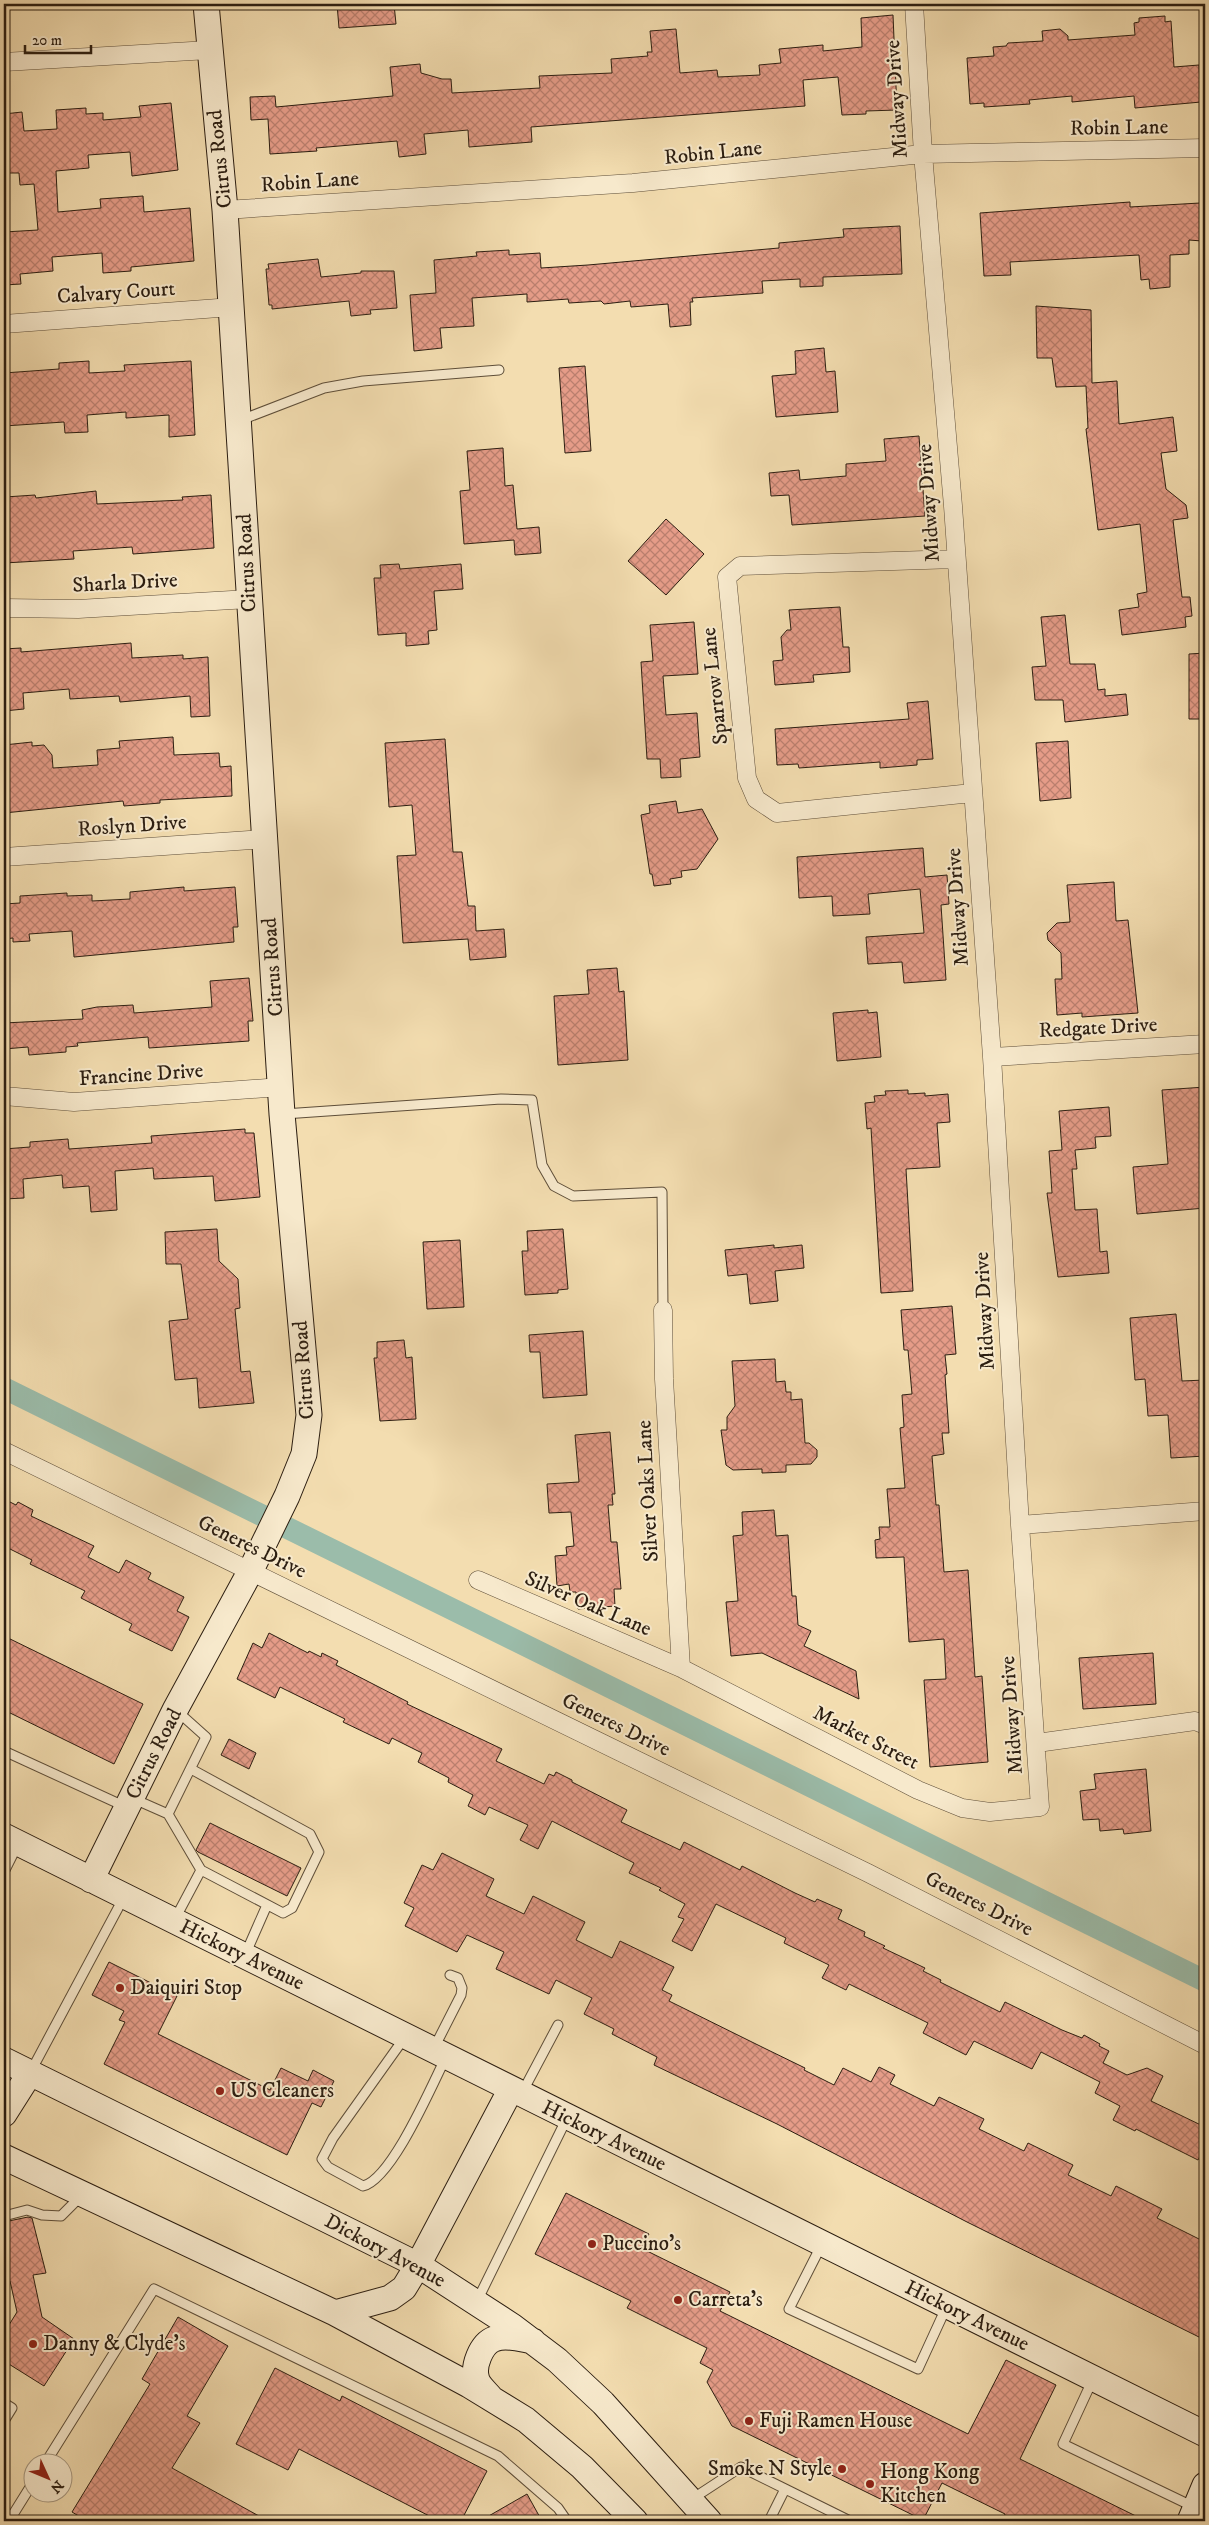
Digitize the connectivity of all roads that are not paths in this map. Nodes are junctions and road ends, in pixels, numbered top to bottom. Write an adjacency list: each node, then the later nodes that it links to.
1 (206, 4): 3 (main road, Citrus Road)
2 (914, 4): 6 (street, Midway Drive)
3 (209, 50): 4 (street); 7 (main road, Citrus Road)
4 (4, 62)
5 (1205, 148): 6 (street, Robin Lane)
6 (923, 154): 7 (street, Robin Lane); 12 (street, Midway Drive)
7 (225, 210): 8 (main road, Citrus Road)
8 (232, 307): 9 (street, Calvary Court); 11 (main road, Citrus Road)
9 (4, 324)
10 (499, 370): 11 (lane)
11 (239, 421): 13 (main road, Citrus Road)
12 (956, 559): 15 (street, Midway Drive); 15 (street, Sparrow Lane)
13 (249, 599): 14 (street, Sharla Drive); 16 (main road, Citrus Road)
14 (4, 608)
15 (972, 793): 19 (street, Midway Drive)
16 (264, 839): 17 (street, Roslyn Drive); 20 (main road, Citrus Road)
17 (4, 857)
18 (1205, 1044): 19 (street, Redgate Drive)
19 (992, 1056): 26 (street, Midway Drive)
20 (281, 1087): 21 (street, Francine Drive); 22 (main road, Citrus Road)
21 (4, 1096)
22 (282, 1114): 23 (lane); 27 (main road, Citrus Road)
23 (663, 1310): 29 (street, Silver Oaks Lane)
24 (4, 1451): 27 (street, Generes Drive)
25 (1205, 1510): 26 (street)
26 (1020, 1525): 32 (street, Midway Drive)
27 (253, 1566): 30 (main road, Citrus Road); 49 (street, Generes Drive)
28 (478, 1580): 29 (street, Silver Oak Lane)
29 (681, 1668): 36 (street, Market Street)
30 (175, 1710): 34 (lane); 35 (main road, Citrus Road)
31 (1205, 1725): 32 (street)
32 (1037, 1743): 36 (street, Midway Drive)
33 (4, 1750): 35 (lane)
34 (191, 1769): 37 (lane); 43 (lane)
35 (129, 1803): 37 (lane); 41 (main road, Citrus Road)
36 (1040, 1807)
37 (168, 1814): 39 (lane)
38 (11, 1840): 40 (lane); 41 (main road, Hickory Avenue)
39 (201, 1870): 43 (lane); 44 (lane)
40 (4, 1872)
41 (91, 1880): 42 (main road, Hickory Avenue)
42 (124, 1896): 44 (main road, Hickory Avenue); 52 (lane)
43 (267, 1905): 45 (lane)
44 (174, 1922): 45 (main road, Hickory Avenue)
45 (244, 1956): 48 (main road, Hickory Avenue)
46 (450, 1975): 50 (lane)
47 (558, 2025): 54 (lane)
48 (405, 2037): 50 (main road, Hickory Avenue); 50 (lane)
49 (1205, 2045)
50 (440, 2054): 54 (main road, Hickory Avenue)
51 (4, 2060): 52 (main road, Dickory Avenue)
52 (30, 2073): 53 (main road); 55 (main road); 61 (main road, Dickory Avenue)
53 (4, 2089)
54 (516, 2092): 56 (main road, Hickory Avenue); 61 (main road)
55 (4, 2114)
56 (568, 2118): 60 (main road, Hickory Avenue); 62 (lane)
57 (4, 2157): 58 (main road)
58 (84, 2194): 59 (lane); 64 (main road)
59 (4, 2216)
60 (822, 2244): 63 (main road, Hickory Avenue); 63 (lane)
61 (418, 2265): 62 (main road, Dickory Avenue); 64 (main road)
62 (477, 2303): 65 (main road, Dickory Avenue)
63 (946, 2306): 66 (main road, Hickory Avenue)
64 (335, 2313): 67 (main road)
65 (533, 2341): 67 (main road); 74 (main road, Dickory Avenue)
66 (1094, 2379): 70 (main road, Hickory Avenue); 76 (lane)
67 (492, 2399): 79 (main road)
68 (4, 2403): 69 (lane)
69 (4, 2421)
70 (1205, 2434)
71 (52, 2452): 78 (lane)
72 (1205, 2485): 76 (main road)
73 (785, 2489): 74 (lane); 81 (lane); 82 (lane)
74 (690, 2500): 80 (main road, Dickory Avenue)
75 (22, 2501): 77 (lane)
76 (1193, 2515)
77 (10, 2521)
78 (567, 2521)
79 (636, 2521)
80 (709, 2521)
81 (769, 2521)
82 (850, 2521)

